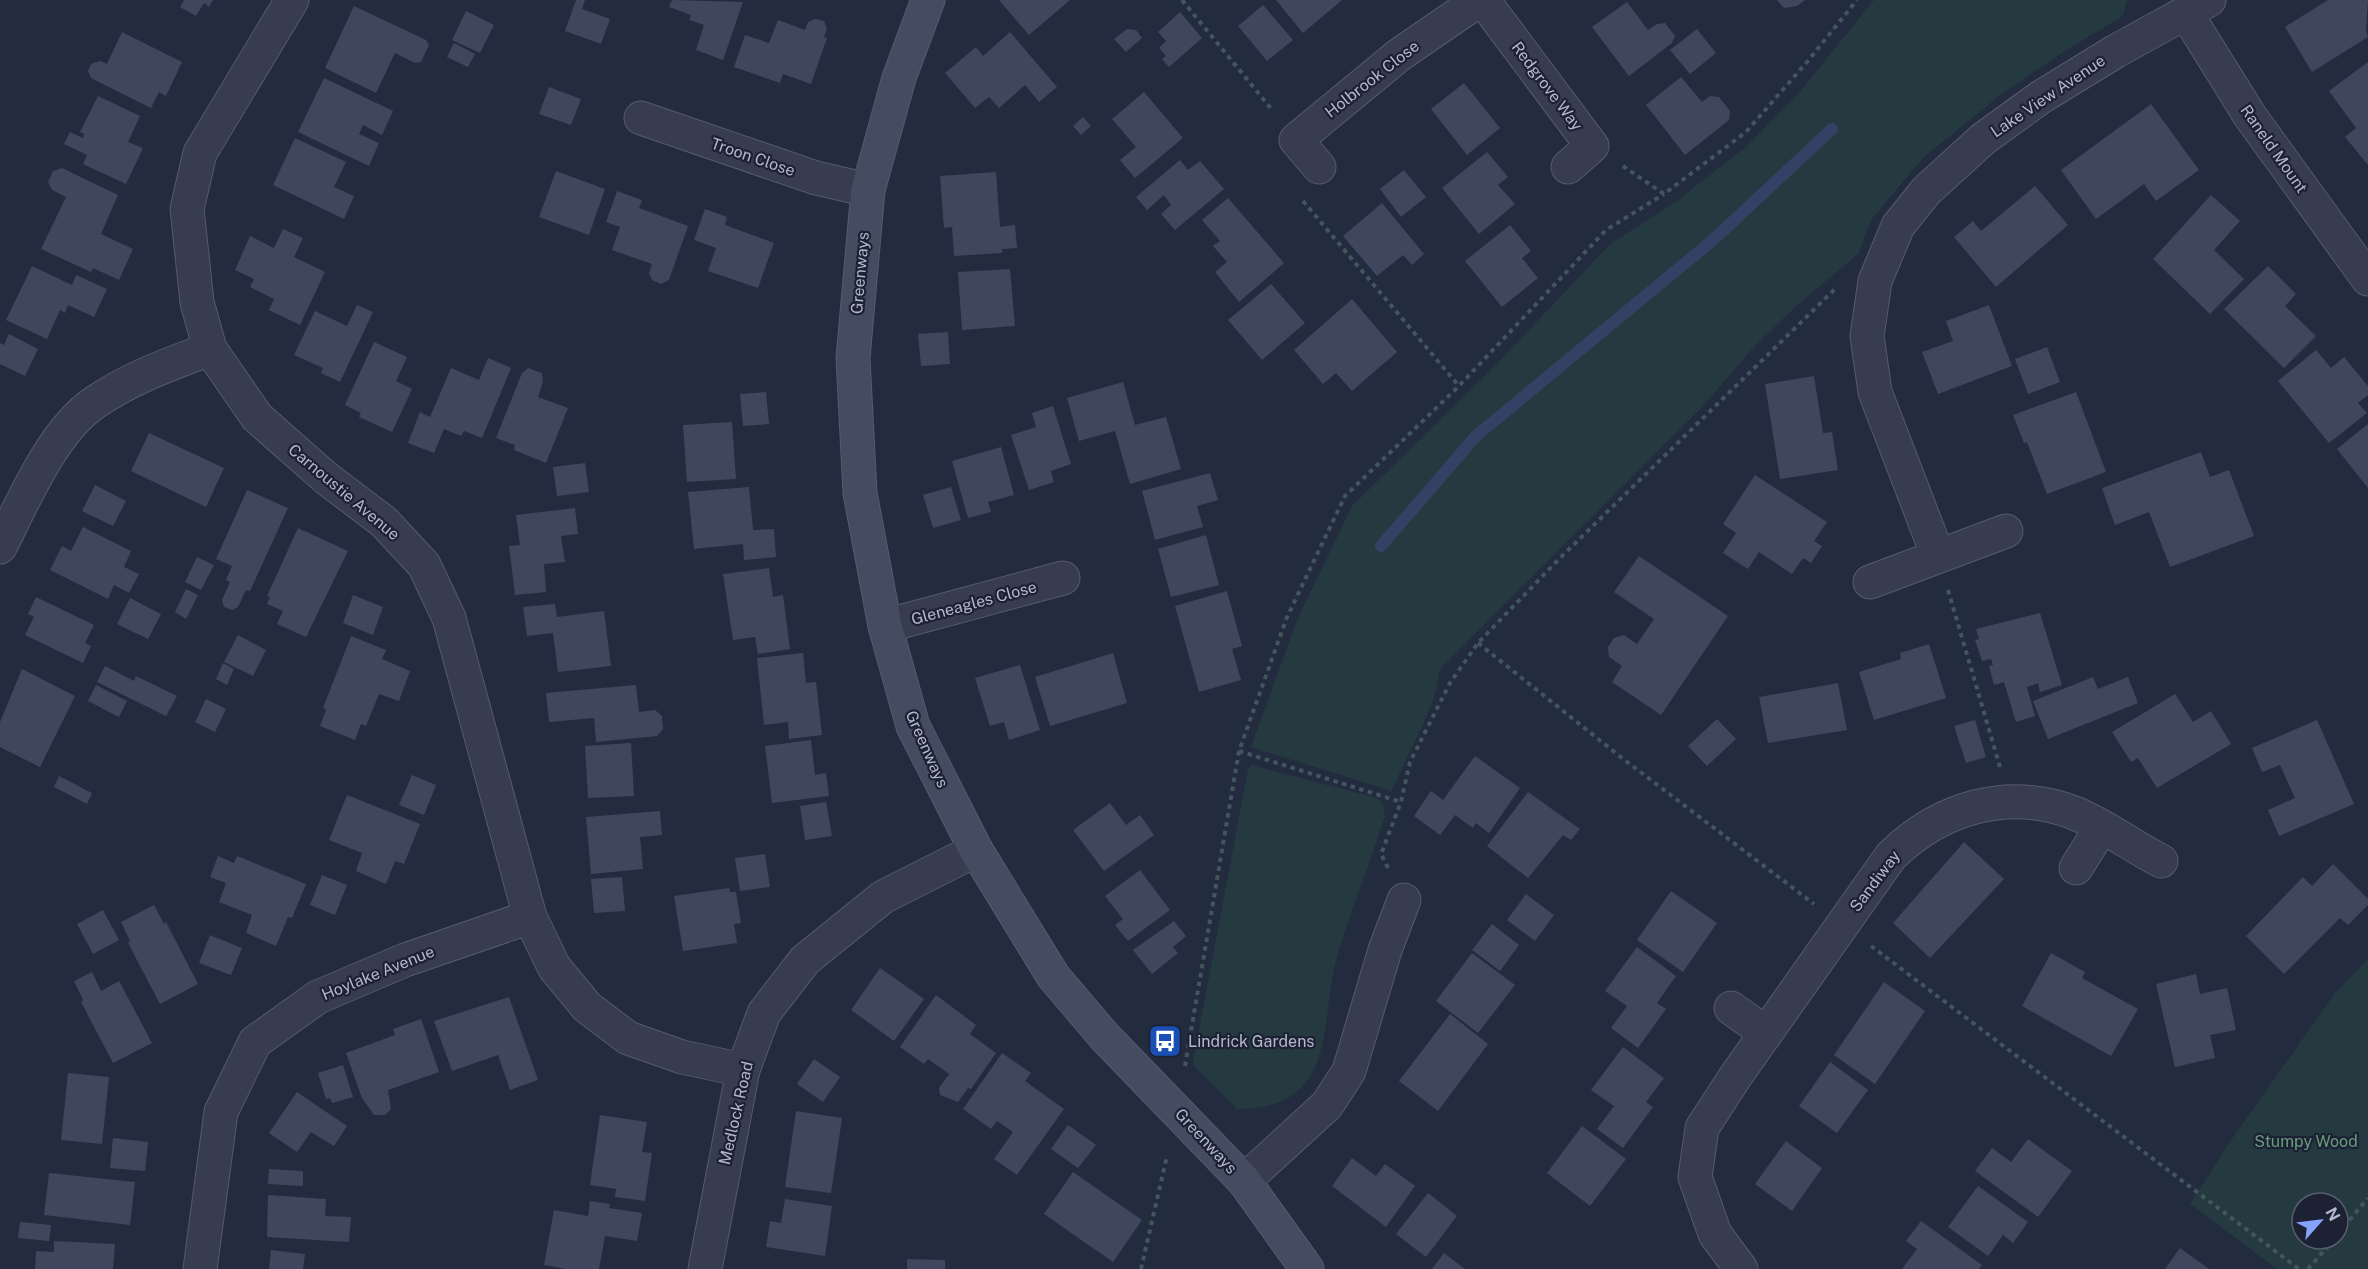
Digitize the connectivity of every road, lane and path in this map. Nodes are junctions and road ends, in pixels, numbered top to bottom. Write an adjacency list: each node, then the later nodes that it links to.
1 (292, 0): 17 (street, Carnoustie Avenue)
2 (928, 0): 12 (street, Greenways)
3 (1182, 0): 8 (path)
4 (1481, 0): 8 (street, Holbrook Close); 9 (street, Redgrove Way)
5 (1857, 0): 14 (path)
6 (2197, 7): 15 (street, Raneld Mount); 21 (street, Lake View Avenue)
7 (641, 118): 12 (street, Troon Close)
8 (1296, 140): 10 (street)
9 (1592, 146): 11 (street, Redgrove Way); 14 (path)
10 (1319, 167)
11 (1568, 167)
12 (868, 190): 25 (street, Greenways)
13 (1297, 194): 18 (path)
14 (1664, 194): 18 (path)
15 (2368, 279)
16 (1839, 285): 26 (path)
17 (210, 349): 20 (street); 35 (street, Carnoustie Avenue)
18 (1459, 386): 27 (path)
19 (2006, 531): 21 (street)
20 (0, 547)
21 (1938, 556): 23 (street)
22 (1063, 578): 25 (street, Gleneagles Close)
23 (1870, 582)
24 (1951, 598): 28 (path)
25 (885, 626): 31 (street, Greenways)
26 (1478, 643): 29 (path); 36 (path)
27 (1239, 752): 29 (path); 40 (path)
28 (2003, 775)
29 (1401, 802): 34 (path)
30 (2101, 828): 32 (street, Sandiway); 33 (street); 36 (street, Sandiway)
31 (975, 850): 39 (street, Medlock Road); 40 (street, Greenways)
32 (2161, 861)
33 (2076, 868)
34 (1404, 900): 41 (street)
35 (530, 918): 39 (street, Carnoustie Avenue); 45 (street, Hoylake Avenue)
36 (1842, 925): 38 (street, Sandiway); 50 (path)
37 (1731, 1008): 38 (street)
38 (1766, 1033): 49 (street, Sandiway)
39 (743, 1070): 46 (street, Medlock Road)
40 (1178, 1111): 41 (street, Greenways); 47 (path)
41 (1244, 1181): 48 (street, Greenways)
42 (2368, 1198): 43 (path)
43 (2350, 1220)
44 (2324, 1251): 51 (path)
45 (200, 1269)
46 (705, 1269)
47 (1142, 1269)
48 (1307, 1269)
49 (1741, 1269)
50 (2299, 1269)
51 (2308, 1269)

